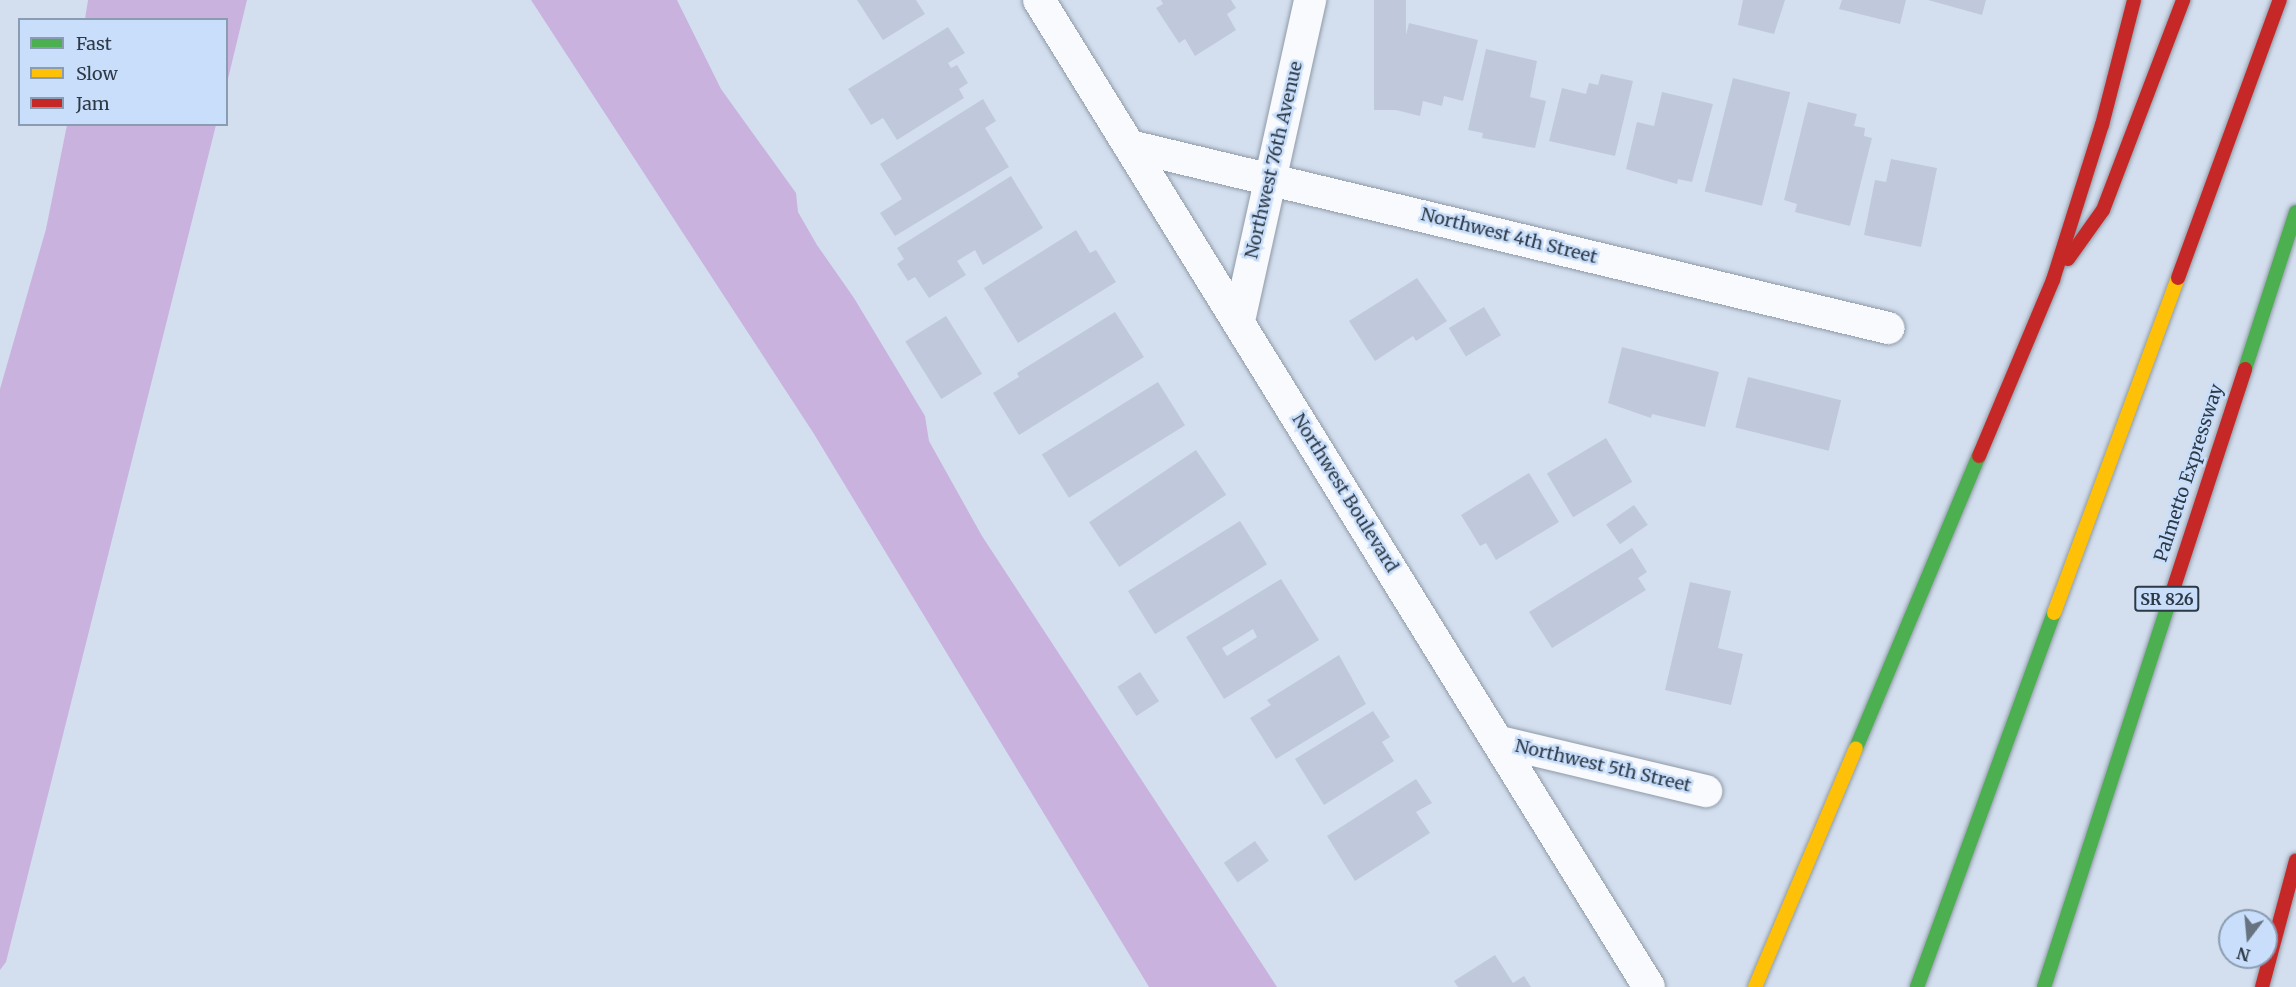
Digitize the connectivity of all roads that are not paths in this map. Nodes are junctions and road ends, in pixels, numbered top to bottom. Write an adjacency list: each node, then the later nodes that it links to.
1 (1039, 0): 6 (street, Northwest Boulevard)
2 (1310, 0): 7 (street, Northwest 76th Avenue)
3 (2134, 0): 9 (highway)
4 (2183, 0): 9 (highway)
5 (2280, 0): 17 (highway)
6 (1130, 146): 7 (street, Northwest 4th Street); 10 (street, Northwest Boulevard)
7 (1269, 178): 10 (street, Northwest 76th Avenue); 11 (street, Northwest 4th Street)
8 (2296, 212): 18 (highway, Palmetto Expressway / SR 826)
9 (2053, 280): 16 (highway)
10 (1239, 321): 12 (street, Northwest Boulevard)
11 (1887, 328)
12 (1500, 742): 13 (street, Northwest 5th Street); 15 (street, Northwest Boulevard)
13 (1706, 791)
14 (2296, 860): 19 (highway)
15 (1650, 987)
16 (1755, 987)
17 (1917, 987)
18 (2044, 987)
19 (2262, 987)

